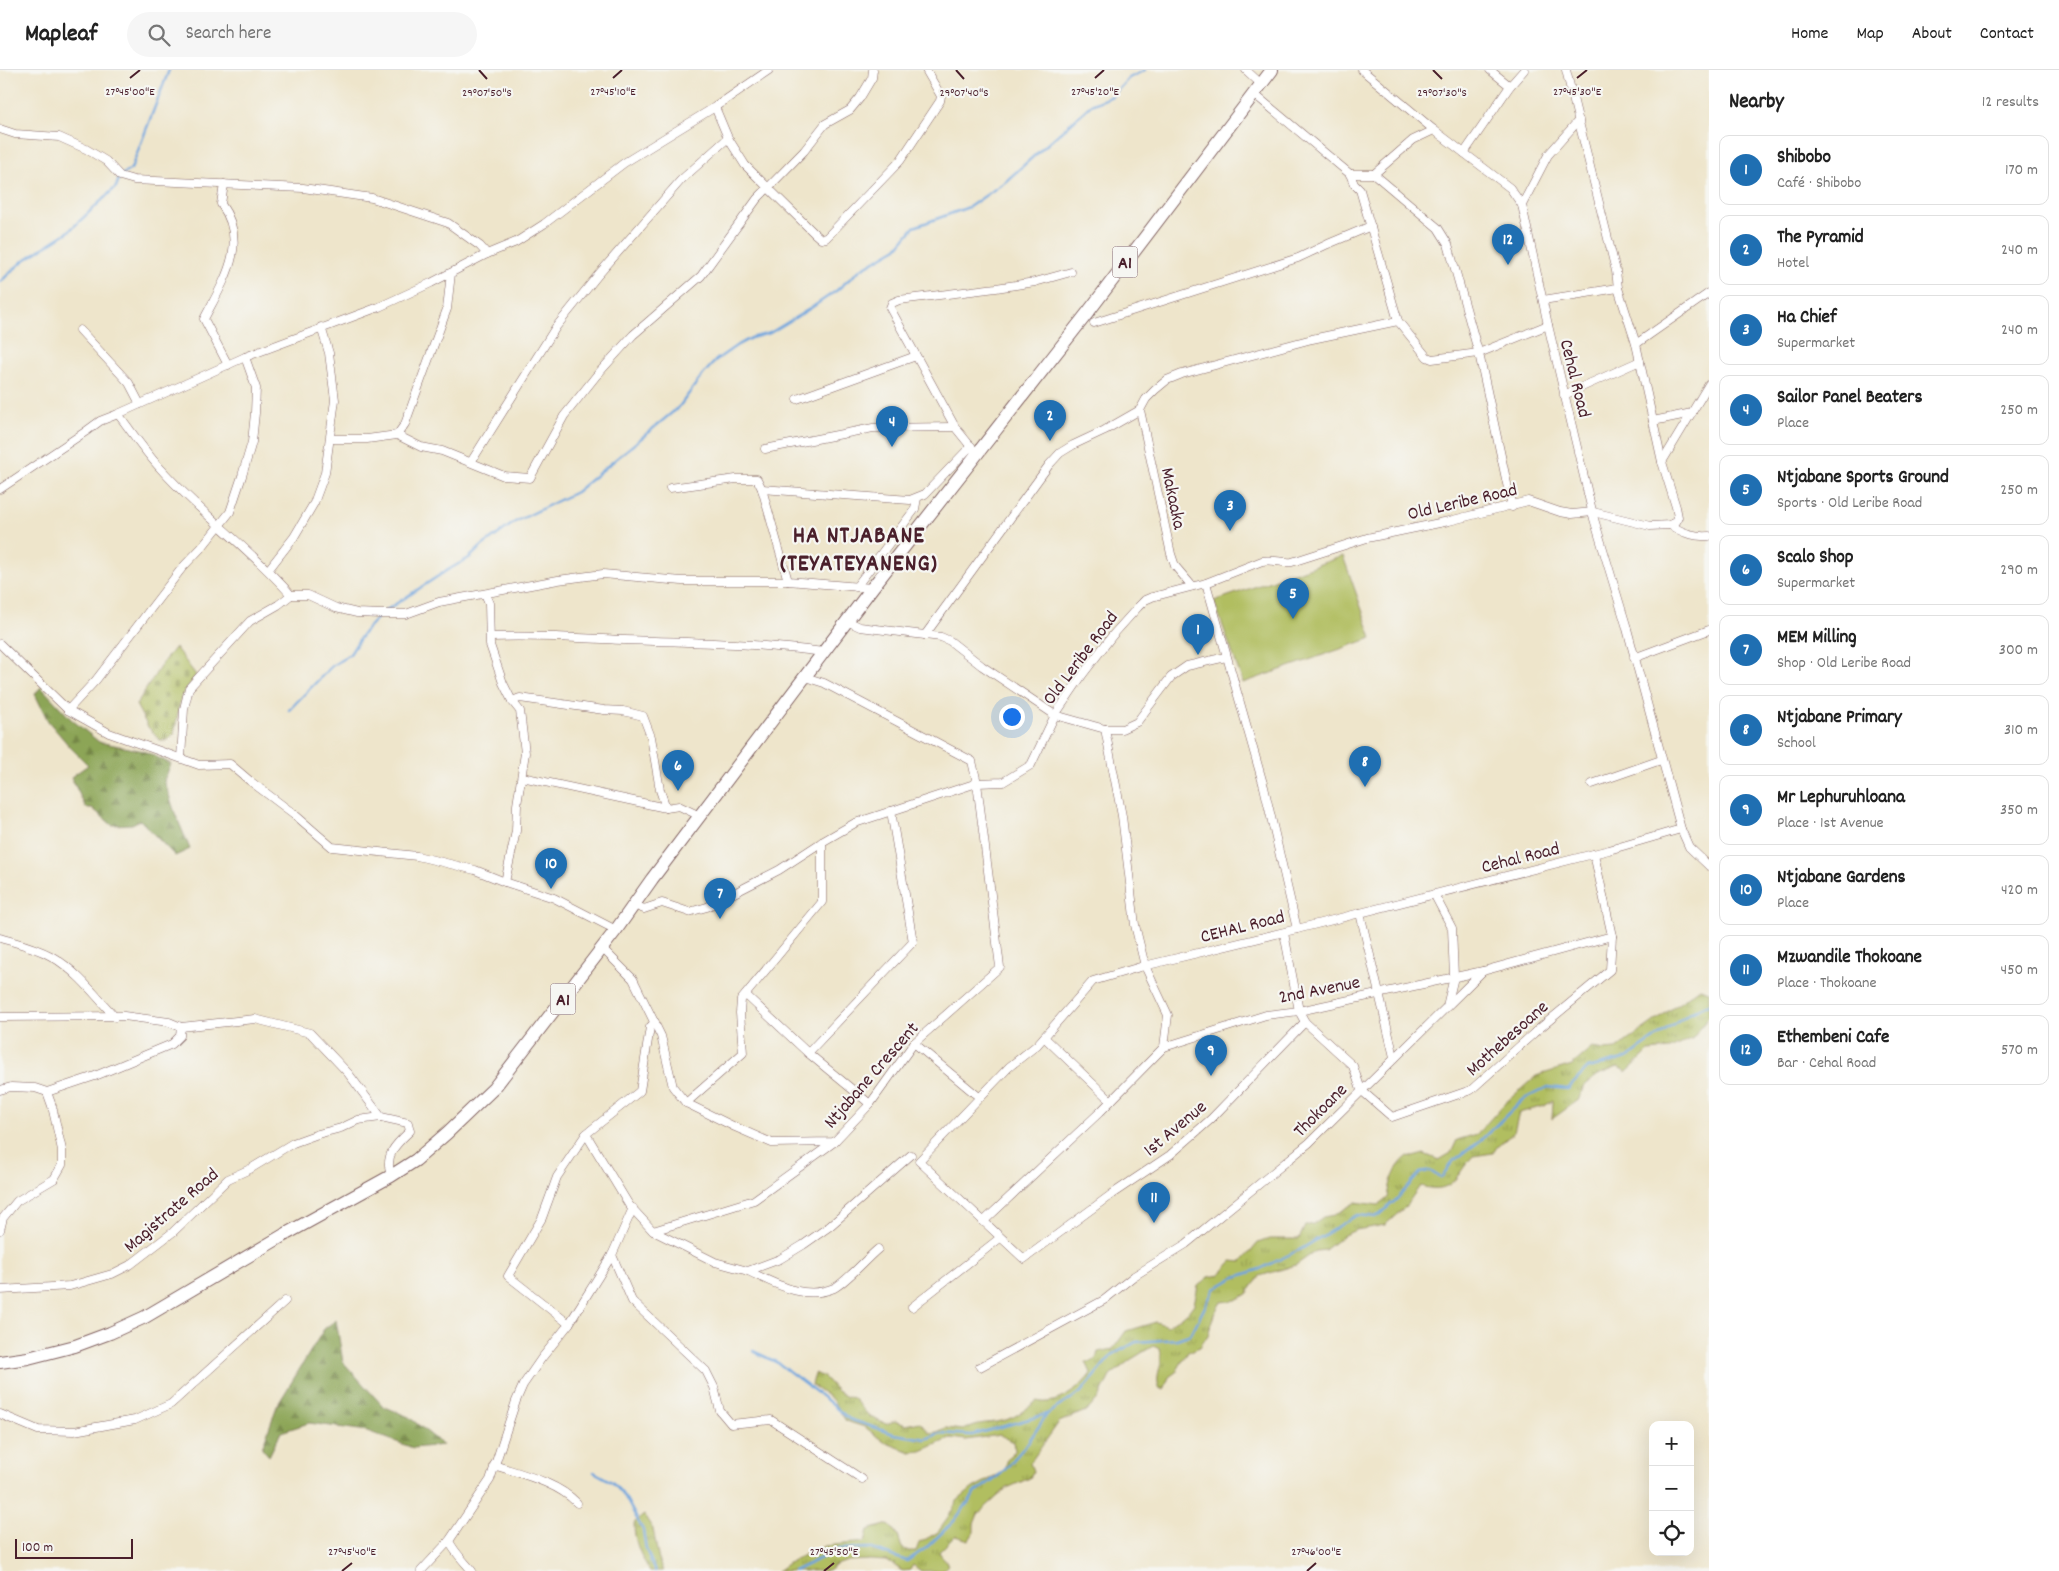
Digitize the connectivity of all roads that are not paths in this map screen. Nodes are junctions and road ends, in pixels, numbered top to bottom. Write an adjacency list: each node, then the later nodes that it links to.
1 (769, 70): 12 (street)
2 (873, 70): 21 (street)
3 (926, 70): 21 (street)
4 (1246, 70): 11 (street)
5 (1272, 70): 11 (main road, A1)
6 (1362, 70): 15 (street, Cehal Road)
7 (1490, 70): 10 (street)
8 (1524, 70): 10 (street)
9 (1566, 70): 13 (street)
10 (1510, 86): 17 (street)
11 (1257, 89): 18 (street); 53 (main road, A1)
12 (715, 107): 16 (street); 24 (street)
13 (1579, 120): 22 (street); 27 (street)
14 (0, 129): 20 (street)
15 (1434, 130): 17 (street, Cehal Road); 19 (street)
16 (728, 138): 21 (street); 54 (street)
17 (1464, 153): 22 (street, Cehal Road)
18 (1350, 174): 19 (street); 23 (street)
19 (1374, 174): 36 (street)
20 (224, 184): 24 (street); 40 (street)
21 (766, 188): 54 (street)
22 (1522, 205): 29 (street, Cehal Road)
23 (1371, 226): 30 (street); 31 (street)
24 (487, 254): 26 (street)
25 (1071, 272): 37 (street)
26 (451, 273): 33 (street); 50 (street)
27 (1618, 288): 29 (street); 35 (street)
28 (1709, 293): 35 (street)
29 (1542, 300): 32 (street, Cehal Road)
30 (1398, 321): 36 (street); 45 (street)
31 (1094, 323)
32 (1548, 325): 36 (street); 42 (street, Cehal Road)
33 (321, 327): 38 (street); 51 (street)
34 (80, 330): 44 (street)
35 (1636, 344): 39 (street)
36 (1479, 353): 60 (street)
37 (916, 356): 43 (street); 49 (street)
38 (245, 357): 40 (street); 63 (street)
39 (1640, 361): 42 (street); 48 (street)
40 (228, 365): 44 (street)
41 (1709, 384): 46 (street)
42 (1564, 395): 61 (street, Cehal Road)
43 (797, 399)
44 (140, 404): 47 (street)
45 (1140, 410): 68 (street, Makaaka); 75 (street)
46 (1692, 412): 48 (street); 55 (street)
47 (118, 414): 57 (street); 63 (street)
48 (1652, 421): 55 (street)
49 (955, 427): 52 (street); 53 (street)
50 (397, 435): 51 (street); 54 (street)
51 (331, 439): 65 (street)
52 (765, 449)
53 (974, 450): 59 (street); 70 (main road, A1)
54 (471, 462)
55 (1662, 462): 62 (street)
56 (670, 488): 58 (street)
57 (0, 489)
58 (762, 489): 59 (street); 66 (street)
59 (918, 498): 69 (street)
60 (1512, 507): 61 (street, Old Leribe Road); 67 (street, Old Leribe Road)
61 (1593, 512): 62 (street, Old Leribe Road); 80 (street, Cehal Road)
62 (1670, 525): 64 (street)
63 (219, 526): 65 (street); 83 (street)
64 (1709, 536)
65 (269, 569): 72 (street)
66 (788, 581): 69 (street); 71 (street)
67 (1206, 582): 68 (street, Old Leribe Road); 79 (street, CEHAL Road)
68 (1192, 586): 84 (street, Old Leribe Road)
69 (856, 587): 70 (street)
70 (872, 588): 73 (main road, A1)
71 (485, 594): 72 (street); 76 (street)
72 (291, 595): 86 (street)
73 (848, 621): 75 (street); 78 (main road, A1)
74 (1709, 630): 80 (street)
75 (925, 635): 84 (street)
76 (491, 637): 78 (street); 82 (street)
77 (0, 644): 83 (street)
78 (823, 652): 81 (main road, A1)
79 (1226, 657): 85 (street); 102 (street, CEHAL Road)
80 (1634, 658): 87 (street, Cehal Road)
81 (806, 677): 89 (street, Ntjabane Crescent); 93 (main road, A1)
82 (512, 700): 88 (street); 91 (street)
83 (68, 710): 86 (street)
84 (1055, 715): 85 (street); 89 (street, Old Leribe Road)
85 (1105, 729): 108 (street)
86 (180, 758): 98 (street)
87 (1661, 760): 90 (street); 94 (street, Cehal Road)
88 (522, 777): 91 (street); 98 (street)
89 (977, 784): 92 (street, Old Leribe Road); 121 (street, Ntjabane Crescent)
90 (1592, 784)
91 (666, 808): 93 (street)
92 (891, 811): 95 (street, Old Leribe Road); 123 (street)
93 (700, 816): 100 (main road, A1)
94 (1681, 828): 96 (street, Cehal Road); 97 (street)
95 (822, 842): 100 (street, Old Leribe Road); 112 (street)
96 (1594, 854): 99 (street, Cehal Road); 105 (street)
97 (1709, 866)
98 (505, 882): 103 (street)
99 (1434, 894): 101 (street, Cehal Road); 110 (street)
100 (634, 904): 103 (main road, A1)
101 (1360, 913): 102 (street, Cehal Road); 111 (street)
102 (1297, 929): 104 (street, CEHAL Road)
103 (616, 930): 107 (main road, A1)
104 (1284, 932): 108 (street, CEHAL Road); 114 (street)
105 (1612, 936): 109 (street, Thokoane); 126 (street, Mothebesoane)
106 (0, 938): 116 (street)
107 (602, 948): 117 (street, Ntjabane Crescent); 137 (main road, A1)
108 (1145, 966): 120 (street, CEHAL Road); 122 (street)
109 (1483, 971): 110 (street, 2nd Avenue); 113 (street, Thokoane)
110 (1454, 977): 111 (street, 2nd Avenue); 113 (street)
111 (1379, 993): 114 (street, 2nd Avenue); 124 (street)
112 (746, 995): 123 (street); 130 (street)
113 (1447, 1006): 124 (street, Thokoane)
114 (1299, 1011): 118 (street); 122 (street, 2nd Avenue)
115 (0, 1017): 116 (street)
116 (115, 1017): 119 (street)
117 (654, 1022): 130 (street, Ntjabane Crescent); 133 (street)
118 (1305, 1022): 126 (street); 142 (street, 1st Avenue)
119 (180, 1027): 127 (street); 132 (street)
120 (1044, 1037): 128 (street, CEHAL Road); 129 (street)
121 (914, 1043): 128 (street); 131 (street, Ntjabane Crescent)
122 (1164, 1047): 129 (street, 2nd Avenue)
123 (808, 1053): 131 (street)
124 (1394, 1057): 126 (street, Thokoane)
125 (0, 1090): 127 (street)
126 (1361, 1090): 151 (street, Thokoane)
127 (47, 1092): 140 (street)
128 (979, 1097): 136 (street, CEHAL Road)
129 (1111, 1101): 139 (street, 2nd Avenue)
130 (686, 1102): 134 (street, Ntjabane Crescent)
131 (870, 1104): 134 (street, Ntjabane Crescent)
132 (381, 1117): 137 (street); 146 (street, Magistrate Road)
133 (586, 1134): 138 (street); 149 (street)
134 (834, 1142): 141 (street)
135 (911, 1155): 145 (street)
136 (919, 1160): 139 (street, 1st Avenue)
137 (391, 1176): 150 (main road, A1)
138 (633, 1208): 141 (street); 144 (street)
139 (984, 1222): 142 (street, 1st Avenue)
140 (0, 1230)
141 (652, 1231): 145 (street)
142 (1000, 1238): 148 (street)
143 (878, 1249): 145 (street)
144 (612, 1255): 149 (street); 154 (street)
145 (748, 1271)
146 (0, 1290)
147 (285, 1301): 152 (street)
148 (912, 1307)
149 (570, 1324): 153 (street)
150 (0, 1362)
151 (980, 1367)
152 (0, 1414)
153 (494, 1465): 155 (street); 156 (street)
154 (862, 1479)
155 (577, 1503)
156 (449, 1541): 157 (street); 158 (street)
157 (422, 1571)
158 (472, 1571)

